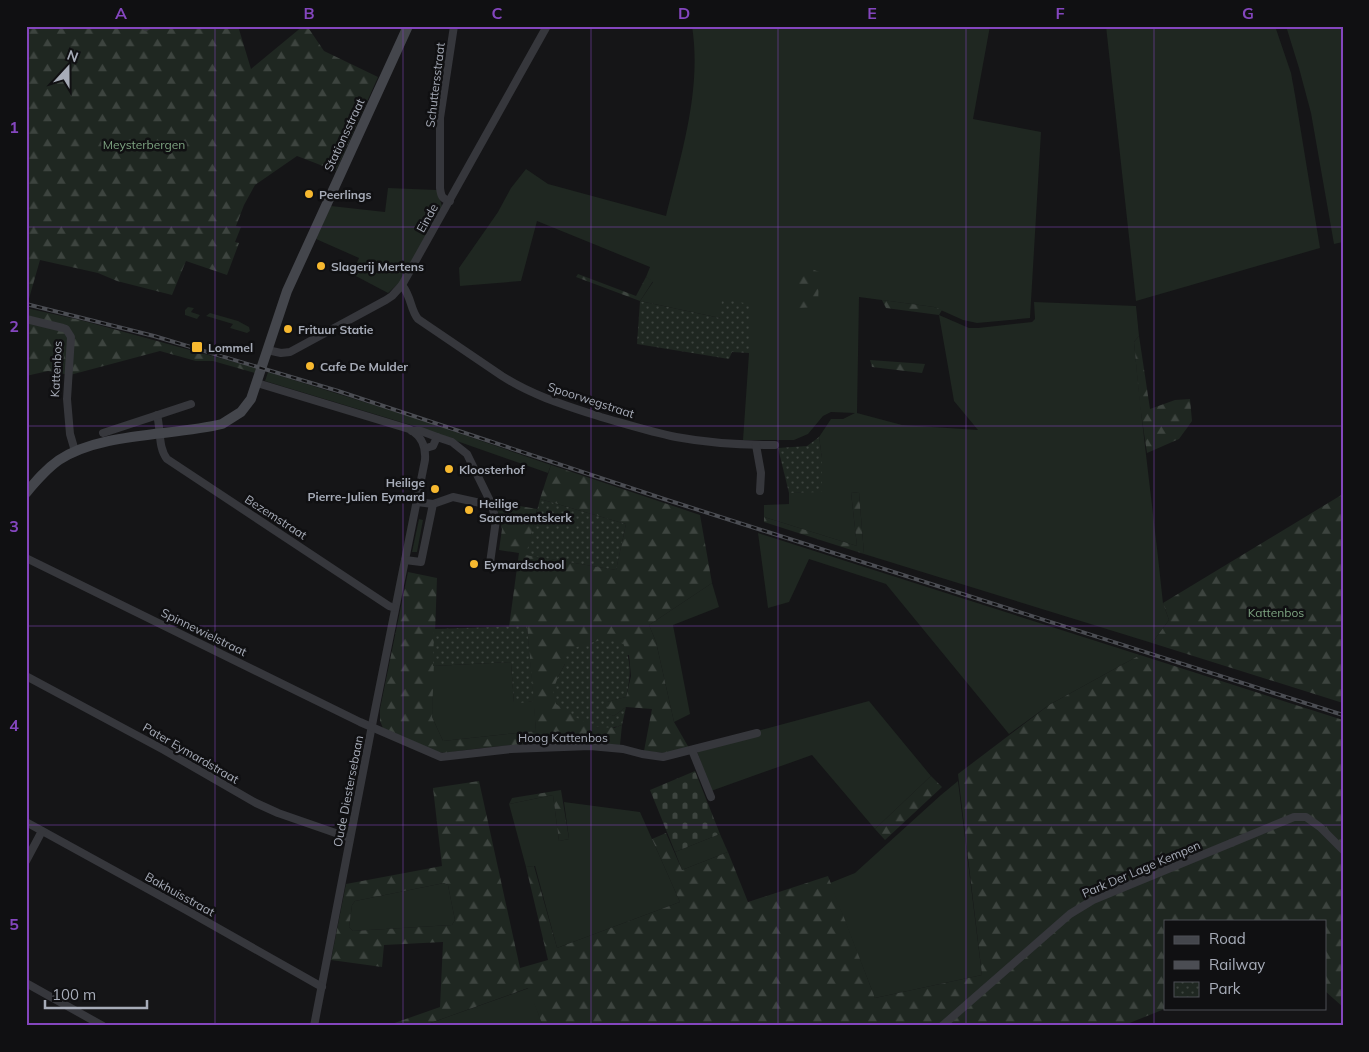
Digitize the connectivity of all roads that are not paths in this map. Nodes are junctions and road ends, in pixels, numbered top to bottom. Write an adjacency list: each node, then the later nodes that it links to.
1 (408, 26): 7 (main road, Stationsstraat)
2 (454, 26): 4 (street, Schuttersstraat)
3 (547, 26): 4 (street, Einde)
4 (450, 200): 5 (street, Einde)
5 (402, 285): 7 (street, Einde); 15 (street, Spoorwegstraat)
6 (26, 319): 18 (street, Kattenbos)
7 (267, 350): 8 (main road, Stationsstraat)
8 (257, 383): 11 (street); 13 (main road)
9 (191, 404): 10 (street)
10 (157, 415): 12 (street); 13 (street)
11 (412, 430): 14 (street); 17 (street)
12 (103, 433)
13 (160, 434): 18 (main road); 27 (street, Bezemstraat)
14 (438, 437): 17 (street); 22 (street)
15 (756, 445): 16 (street, Spoorwegstraat); 19 (street)
16 (775, 445)
17 (426, 448): 21 (street, Oude Diestersebaan)
18 (75, 451): 20 (main road)
19 (760, 491)
20 (26, 492)
21 (417, 502): 23 (street); 25 (street, Oude Diestersebaan)
22 (491, 503): 23 (street); 26 (street)
23 (433, 504): 25 (street)
24 (26, 558): 29 (street, Spinnewielstraat)
25 (405, 560): 27 (street, Oude Diestersebaan)
26 (490, 563)
27 (395, 608): 29 (street, Oude Diestersebaan)
28 (26, 676): 35 (street, Pater Eymardstraat)
29 (371, 727): 31 (street, Hoog Kattenbos); 35 (street, Oude Diestersebaan)
30 (757, 733): 31 (street, Hoog Kattenbos)
31 (692, 750): 32 (street)
32 (711, 797)
33 (26, 822): 34 (street, Bakhuisstraat)
34 (42, 831): 37 (street); 39 (street, Bakhuisstraat)
35 (350, 838): 39 (street, Oude Diestersebaan)
36 (1343, 850): 42 (street, Park Der Lage Kempen)
37 (26, 861)
38 (26, 983): 40 (street)
39 (322, 987): 41 (street, Oude Diestersebaan)
40 (103, 1026)
41 (314, 1026)
42 (942, 1026)

